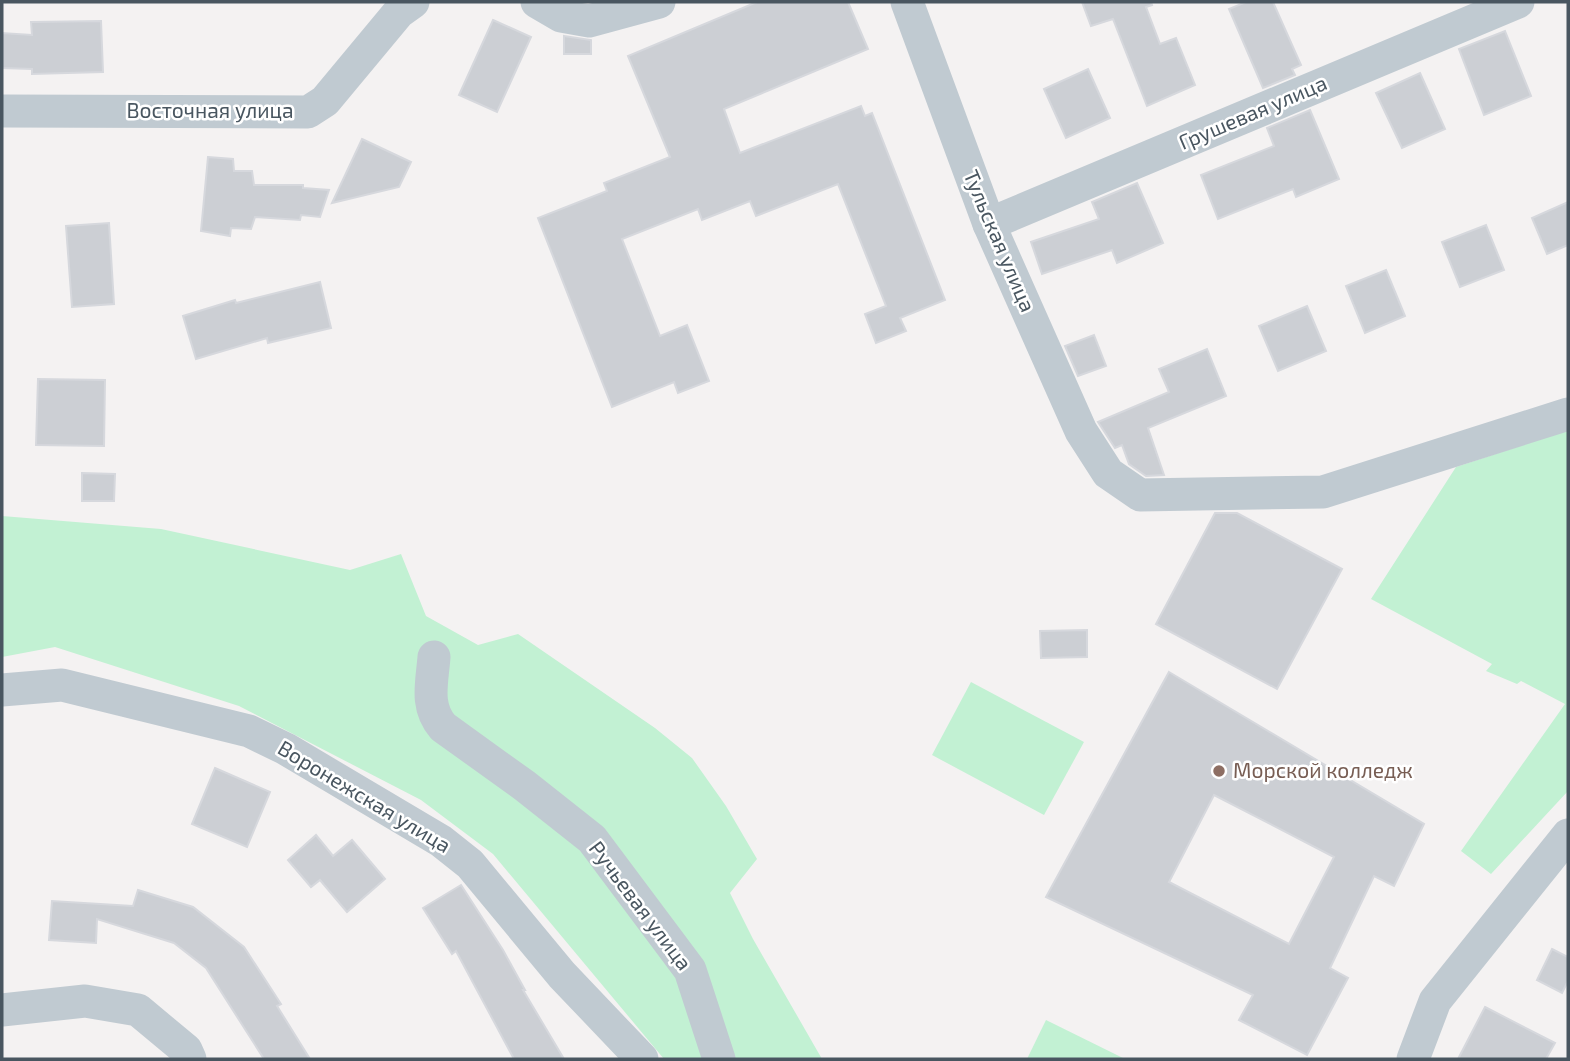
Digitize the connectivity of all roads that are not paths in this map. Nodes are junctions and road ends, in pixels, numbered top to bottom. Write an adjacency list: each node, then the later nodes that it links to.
1 (413, 2): 6 (street, Восточная улица)
2 (537, 2): 3 (street)
3 (659, 2)
4 (907, 2): 7 (street, Тульская улица)
5 (1518, 2): 7 (street, Грушевая улица)
6 (2, 111)
7 (989, 224): 8 (street, Тульская улица)
8 (1568, 414)
9 (434, 657): 15 (street, Ручьевая улица)
10 (2, 690): 14 (street, Воронежская улица)
11 (1568, 835): 16 (street)
12 (2, 1010): 13 (street)
13 (190, 1059)
14 (642, 1059)
15 (719, 1059)
16 (1413, 1059)

